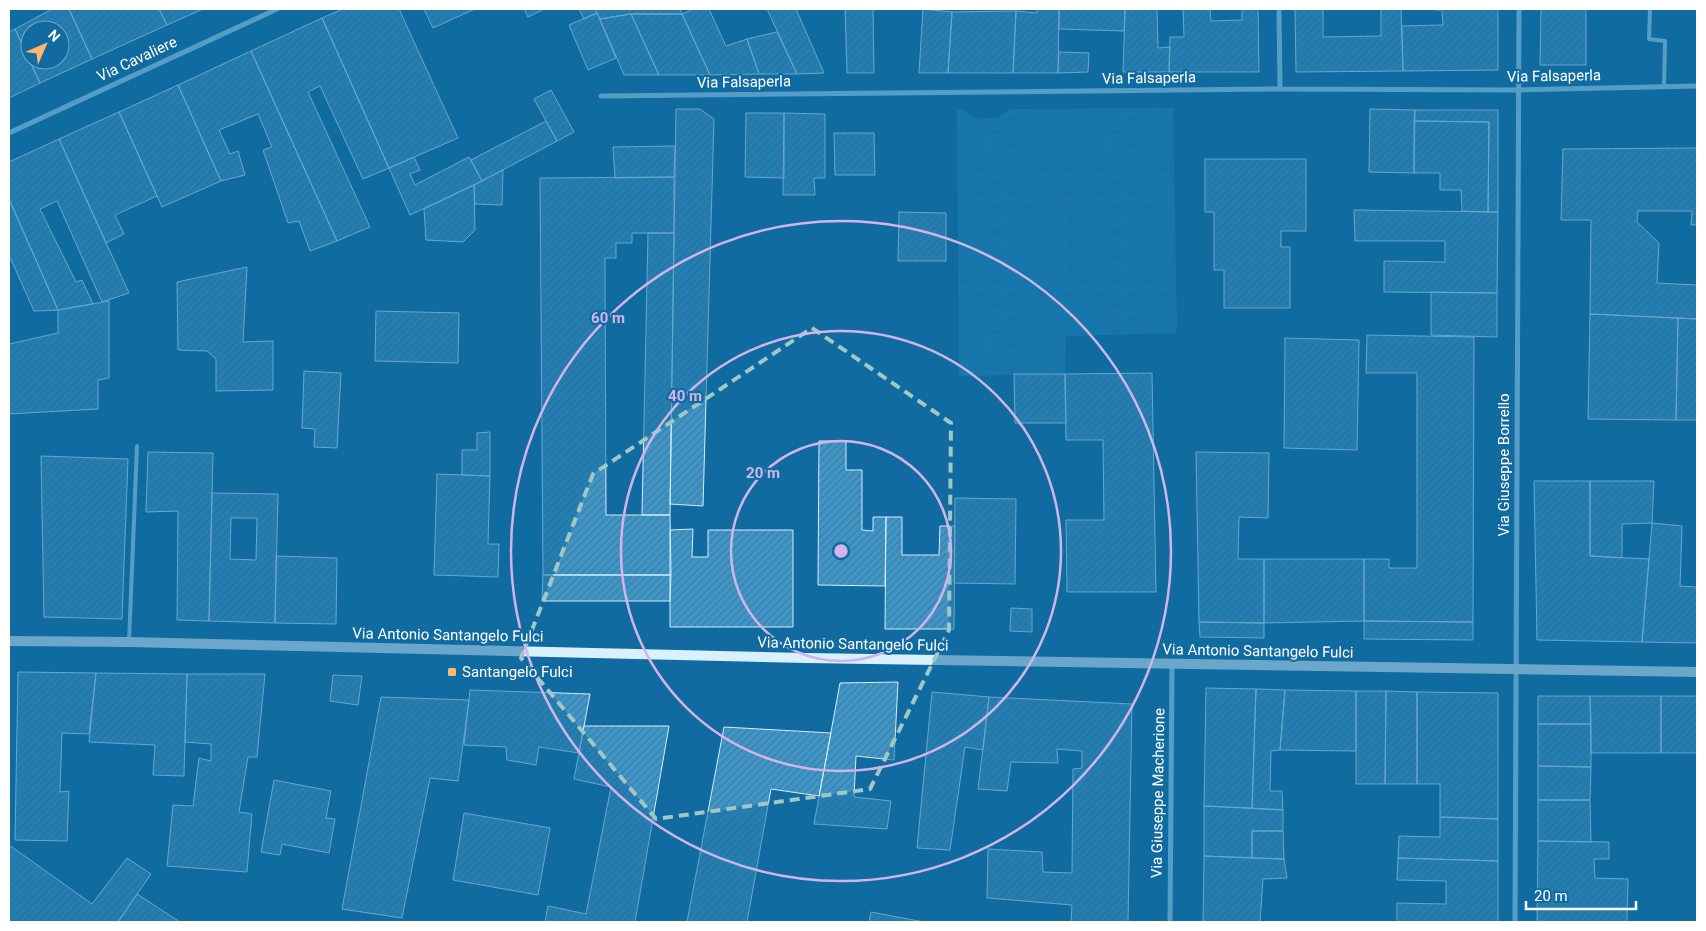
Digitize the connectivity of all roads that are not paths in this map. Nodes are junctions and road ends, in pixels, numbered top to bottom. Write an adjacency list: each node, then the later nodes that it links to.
1 (277, 9): 10 (street, Via Cavaliere)
2 (1279, 9): 7 (street)
3 (1519, 9): 8 (street, Via Giuseppe Borrello)
4 (1650, 9): 6 (lane)
5 (1697, 86): 6 (street, Via Falsaperla)
6 (1664, 87): 8 (street, Via Falsaperla)
7 (1280, 89): 8 (street, Via Falsaperla); 9 (street, Via Falsaperla)
8 (1518, 90): 15 (street, Via Giuseppe Borrello)
9 (601, 96)
10 (9, 133)
11 (137, 446): 13 (lane)
12 (9, 641): 13 (street, Via Antonio Santangelo Fulci)
13 (129, 642): 14 (street, Via Antonio Santangelo Fulci)
14 (1172, 665): 15 (street, Via Antonio Santangelo Fulci); 17 (street, Via Giuseppe Macherione)
15 (1516, 670): 16 (street, Via Antonio Santangelo Fulci); 18 (street, Via Giuseppe Borrello)
16 (1697, 672)
17 (1170, 922)
18 (1515, 922)

